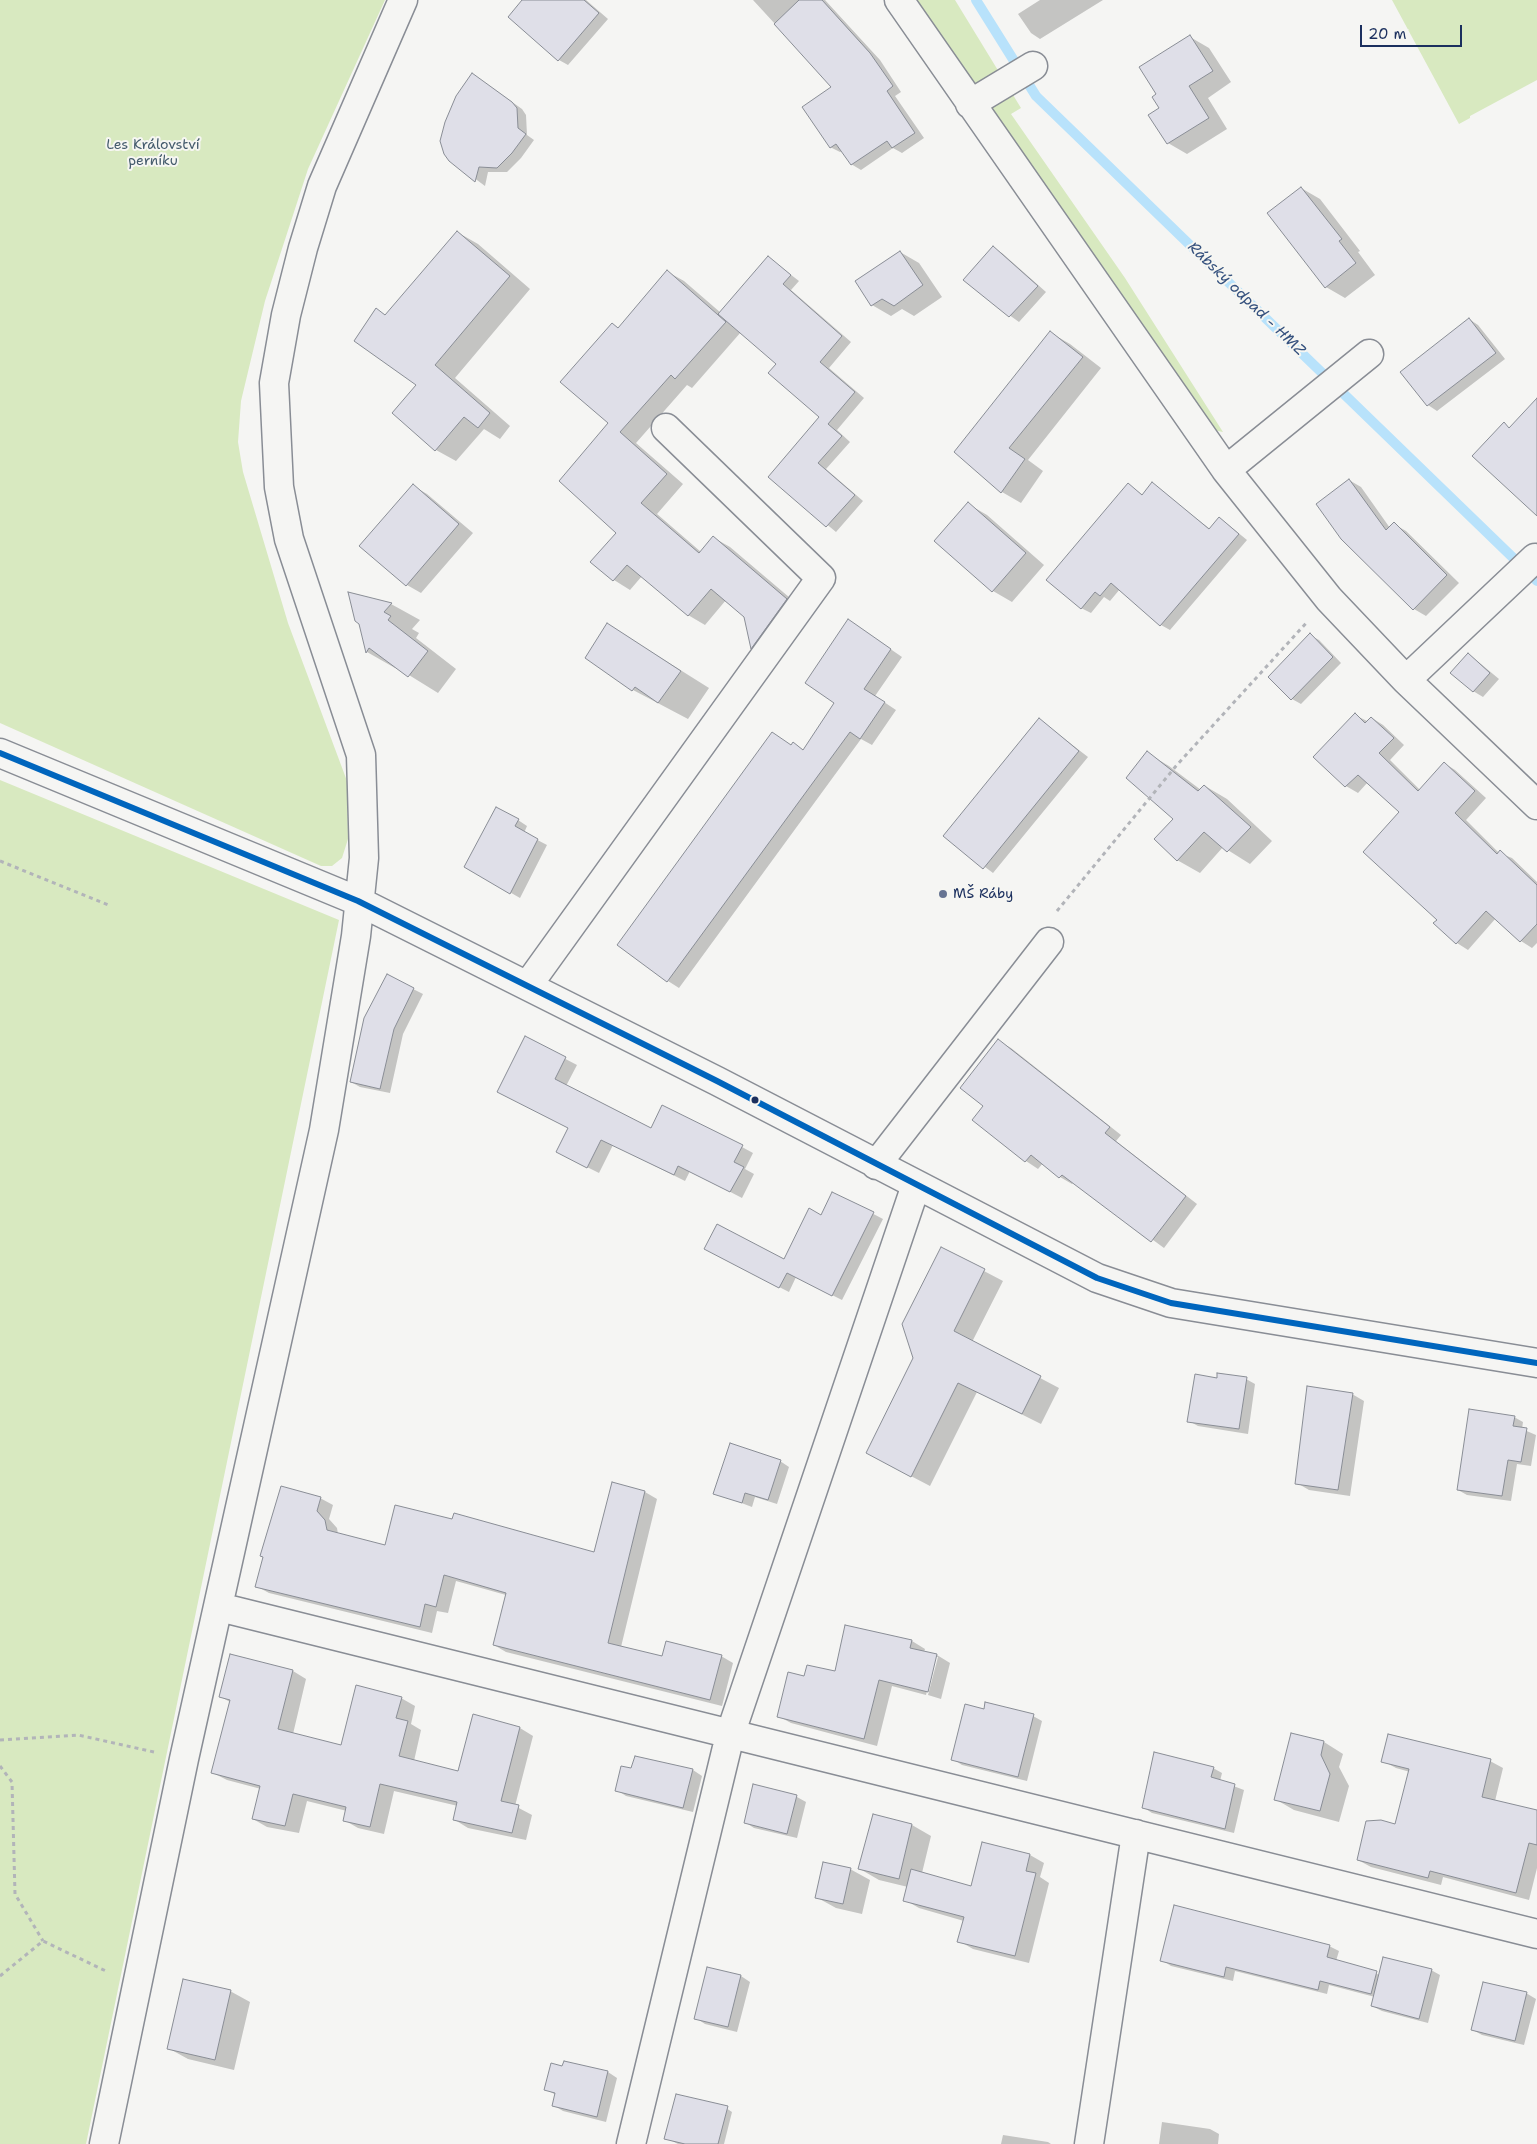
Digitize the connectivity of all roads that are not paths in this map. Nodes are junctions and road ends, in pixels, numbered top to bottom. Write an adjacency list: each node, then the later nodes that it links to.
1 (403, 0): 12 (street)
2 (899, 0): 4 (street)
3 (1033, 66): 4 (street)
4 (970, 104): 7 (street)
5 (1360, 362): 7 (street)
6 (666, 428): 14 (street)
7 (1226, 470): 9 (street)
8 (1535, 558): 9 (street)
9 (1406, 680): 11 (street)
10 (0, 753): 12 (street)
11 (1537, 805)
12 (358, 901): 14 (street); 18 (street)
13 (1049, 942): 15 (street)
14 (528, 985): 15 (street)
15 (876, 1165): 16 (street)
16 (916, 1185): 17 (street); 19 (street)
17 (1537, 1363)
18 (219, 1607): 19 (street); 22 (street)
19 (730, 1735): 20 (street); 23 (street)
20 (1136, 1834): 21 (street); 24 (street)
21 (1537, 1934)
22 (104, 2144)
23 (631, 2144)
24 (1089, 2144)

